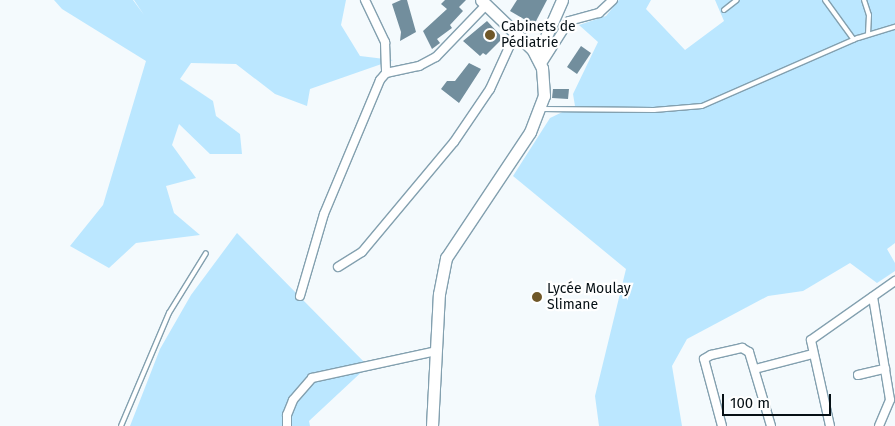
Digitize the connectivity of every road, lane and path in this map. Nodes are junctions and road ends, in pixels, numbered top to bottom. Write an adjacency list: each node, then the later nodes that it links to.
1 (365, 0): 14 (street)
2 (562, 0): 13 (street)
3 (613, 0): 13 (street)
4 (737, 0): 8 (lane)
5 (824, 0): 12 (lane)
6 (864, 0): 11 (lane)
7 (483, 3): 10 (street); 14 (street)
8 (724, 10)
9 (895, 27): 11 (lane)
10 (516, 32): 13 (street); 17 (street)
11 (868, 34): 12 (lane)
12 (854, 40): 15 (lane)
13 (539, 61): 15 (street)
14 (386, 73): 19 (street)
15 (542, 108): 21 (street)
16 (206, 253): 27 (lane)
17 (338, 267)
18 (894, 284): 20 (street)
19 (300, 296)
20 (873, 297): 22 (street); 24 (street)
21 (436, 352): 28 (street); 29 (street)
22 (812, 354): 23 (street); 32 (street)
23 (755, 369): 30 (street); 31 (street)
24 (885, 370): 25 (street); 26 (street)
25 (858, 375)
26 (881, 425)
27 (121, 426)
28 (287, 426)
29 (432, 426)
30 (722, 426)
31 (770, 426)
32 (830, 426)

